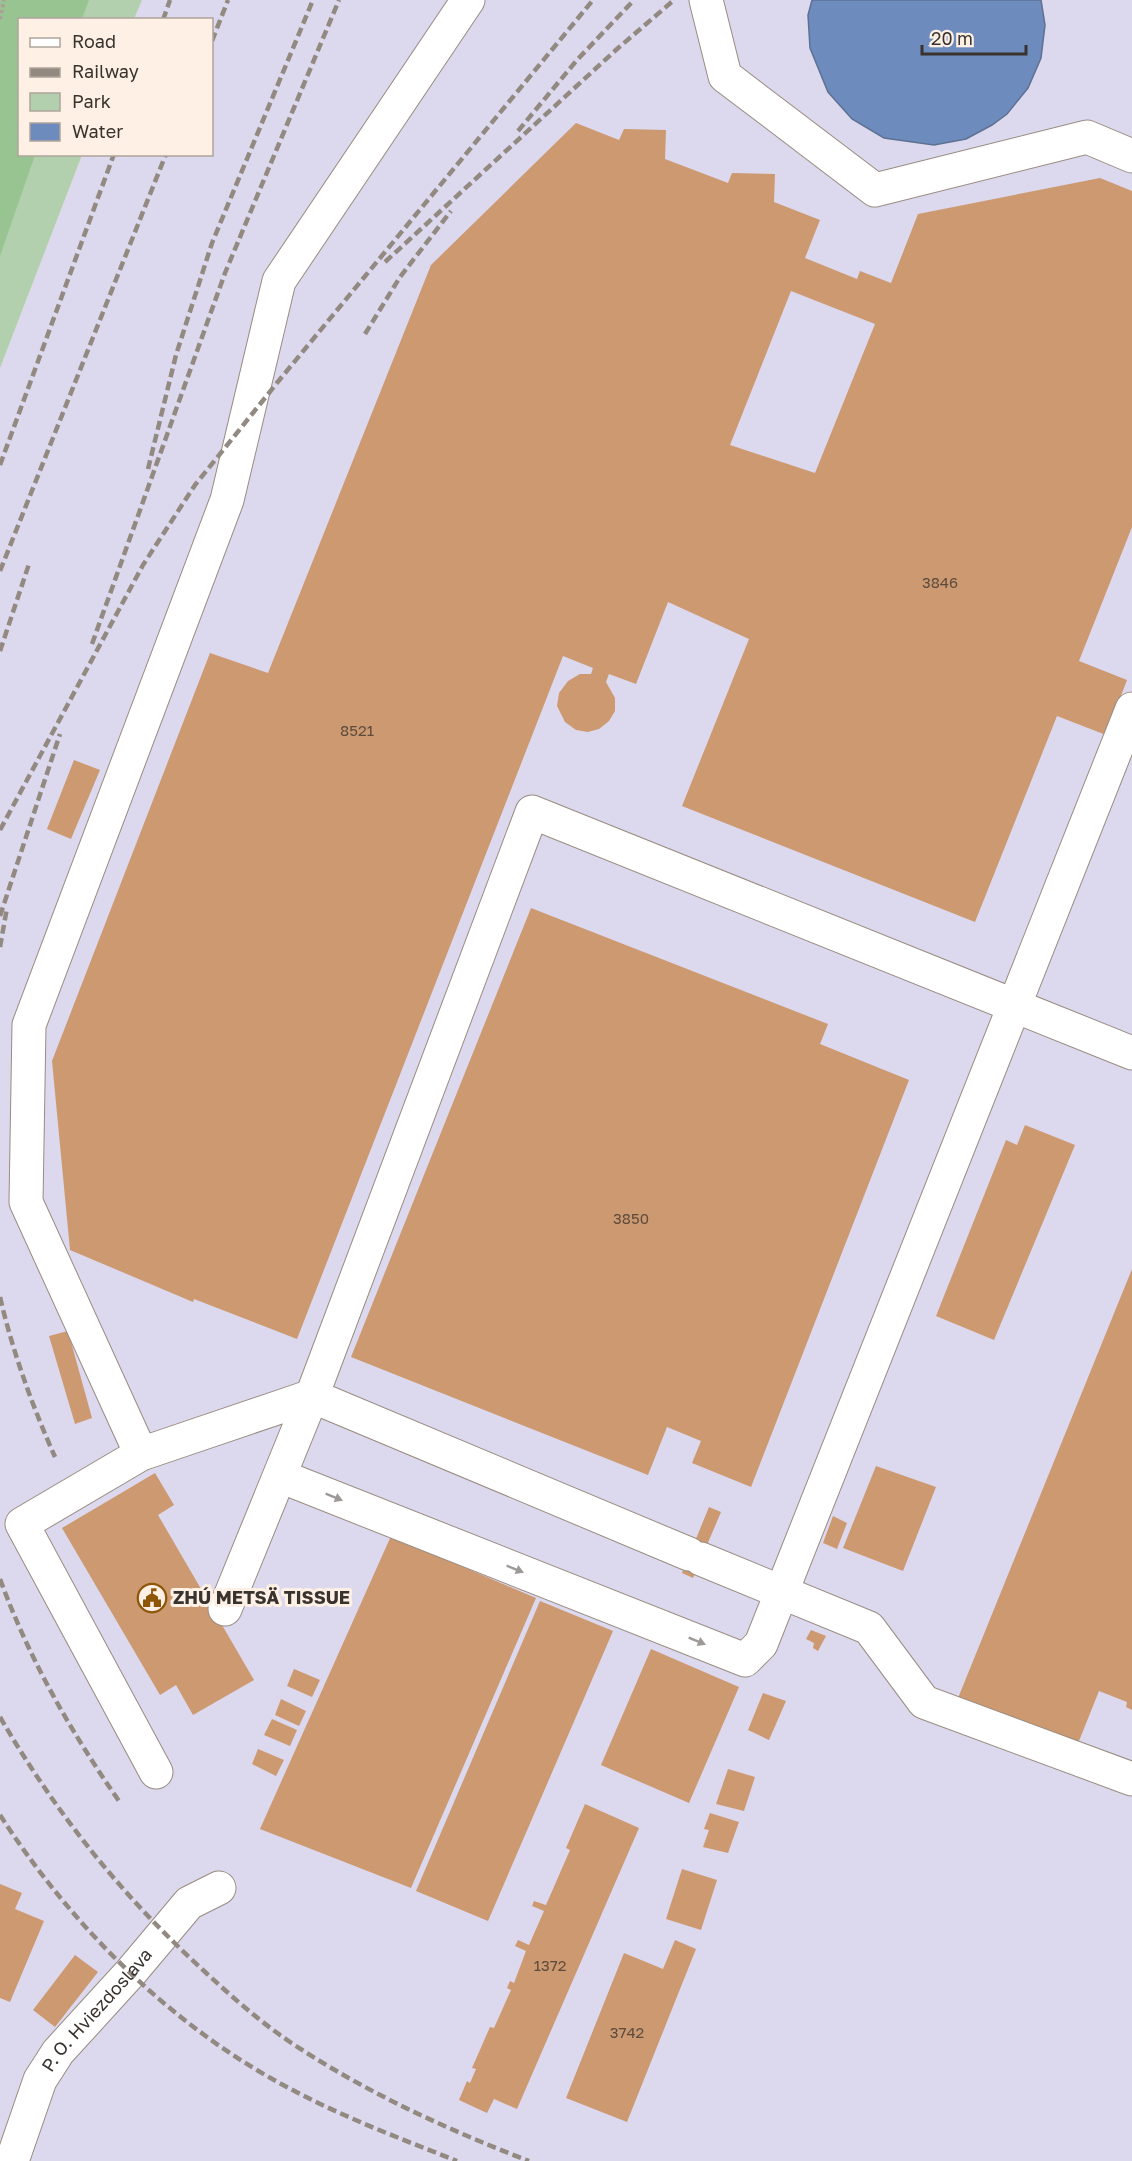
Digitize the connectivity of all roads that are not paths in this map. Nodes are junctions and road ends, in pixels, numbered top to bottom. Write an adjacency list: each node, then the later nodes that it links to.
1 (468, 0): 8 (street)
2 (706, 0): 3 (street)
3 (1132, 156)
4 (1132, 709): 5 (street)
5 (1014, 1006): 6 (street); 7 (street); 10 (street)
6 (1132, 1053)
7 (312, 1396): 8 (street); 9 (street); 10 (street)
8 (141, 1454): 12 (street)
9 (280, 1476): 10 (street, one-way to 10); 11 (street)
10 (782, 1593): 13 (street)
11 (225, 1609)
12 (156, 1772)
13 (1132, 1779)
14 (219, 1888): 15 (street, P. O. Hviezdoslava)
15 (12, 2161)

